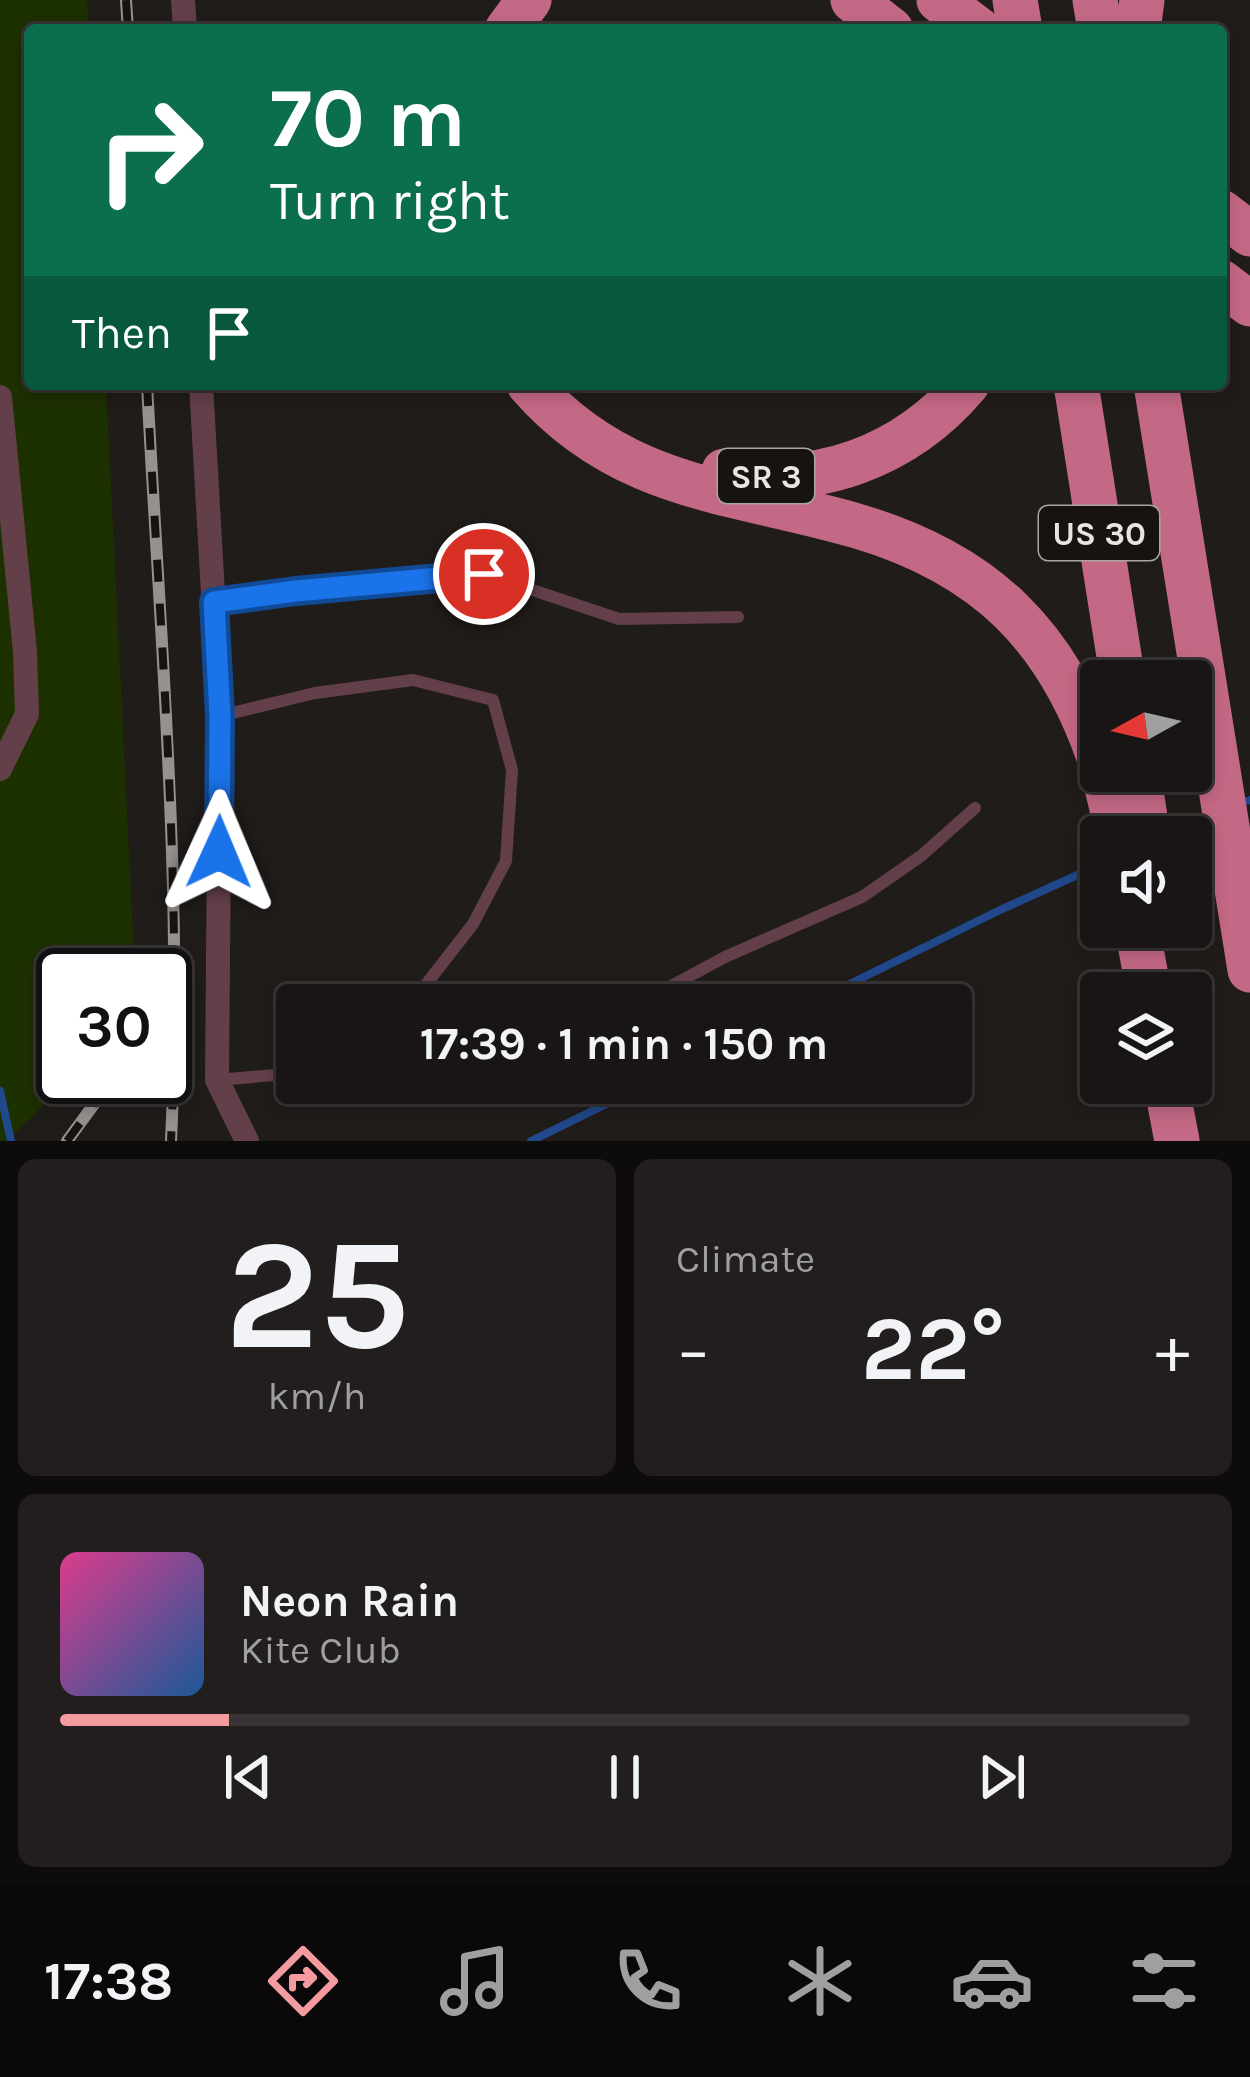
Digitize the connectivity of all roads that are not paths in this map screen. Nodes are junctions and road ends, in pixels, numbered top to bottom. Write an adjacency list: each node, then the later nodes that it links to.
1 (853, 0): 3 (highway)
2 (938, 0): 4 (highway)
3 (883, 24)
4 (971, 24)
5 (201, 390): 14 (street)
6 (536, 390): 19 (highway)
7 (570, 390): 8 (highway, SR 3)
8 (961, 390)
9 (1077, 390): 16 (highway, US 30)
10 (1157, 390): 17 (highway, US 30)
11 (1173, 390): 18 (highway)
12 (0, 397): 13 (street)
13 (8, 563): 22 (street)
14 (214, 602): 15 (lane); 20 (street)
15 (737, 617)
16 (1120, 660)
17 (1200, 660)
18 (1208, 660)
19 (1080, 707)
20 (220, 716): 25 (lane); 28 (street)
21 (1212, 736): 24 (highway, US 30)
22 (0, 769)
23 (975, 808): 26 (lane)
24 (1250, 970)
25 (426, 984)
26 (675, 984)
27 (276, 1074): 28 (lane)
28 (217, 1080): 31 (street)
29 (1170, 1104): 32 (highway)
30 (1191, 1104): 33 (highway)
31 (247, 1141)
32 (1177, 1141)
33 (1197, 1141)

